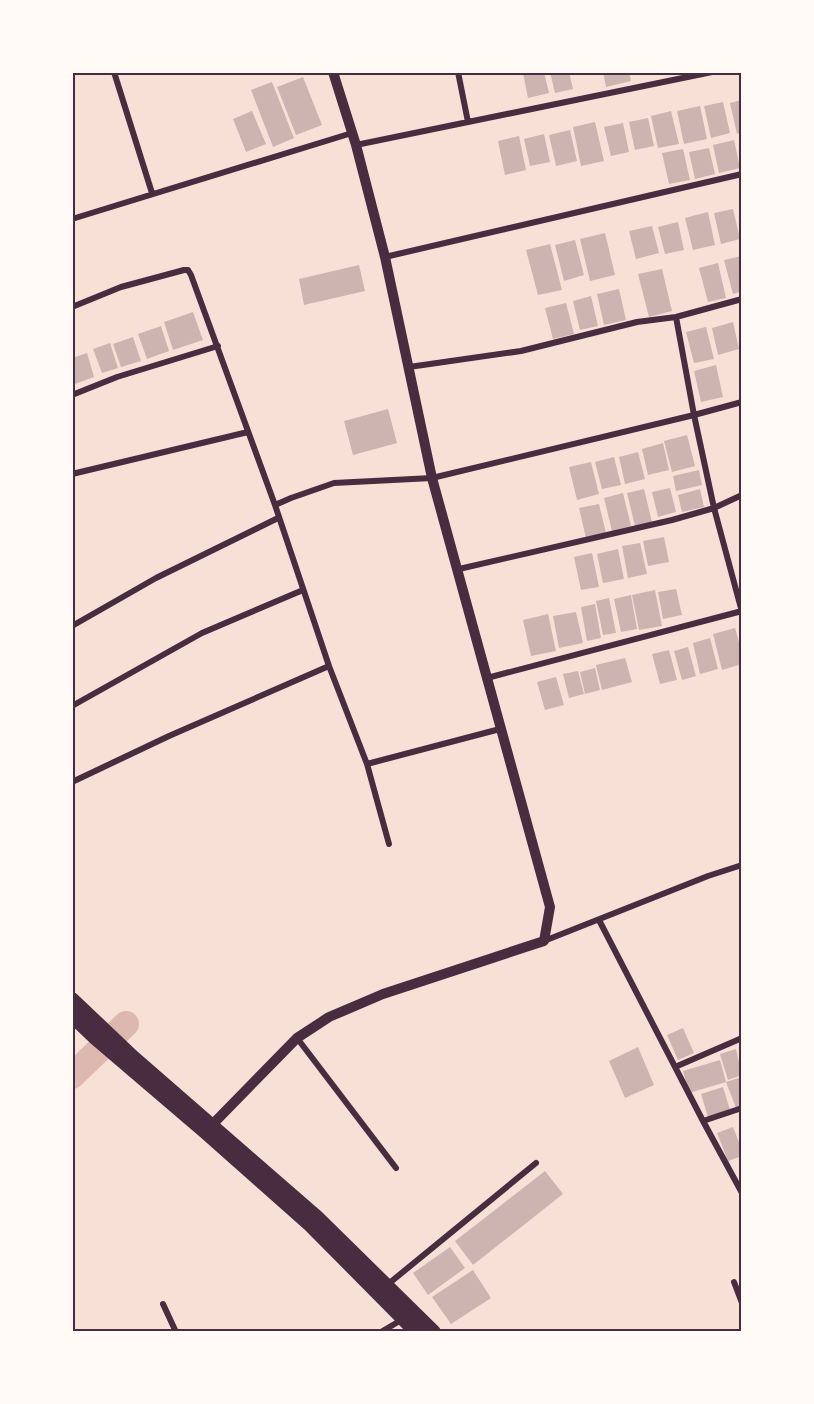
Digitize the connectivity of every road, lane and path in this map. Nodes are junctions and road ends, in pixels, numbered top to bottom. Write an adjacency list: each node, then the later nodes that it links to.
1 (114, 72): 9 (street)
2 (333, 72): 6 (street)
3 (458, 72): 5 (street)
4 (712, 72): 5 (street)
5 (468, 122): 7 (street)
6 (352, 133): 7 (street); 9 (street)
7 (356, 145): 11 (street)
8 (742, 174): 11 (street)
9 (152, 193): 10 (street)
10 (73, 217)
11 (385, 257): 16 (street)
12 (742, 299): 14 (street)
13 (72, 307): 15 (street)
14 (676, 317): 16 (street); 19 (street)
15 (218, 346): 17 (street); 20 (street)
16 (409, 367): 22 (street)
17 (72, 395)
18 (742, 402): 19 (street)
19 (694, 415): 22 (street); 25 (street)
20 (248, 432): 21 (street); 24 (street)
21 (72, 474)
22 (432, 478): 24 (street); 27 (street)
23 (742, 495): 25 (street)
24 (275, 505): 26 (street)
25 (714, 508): 27 (street); 29 (street)
26 (278, 518): 28 (street); 30 (street)
27 (459, 568): 32 (street)
28 (303, 590): 31 (street); 33 (street)
29 (742, 611): 32 (street)
30 (72, 626)
31 (329, 666): 35 (street); 36 (street)
32 (487, 678): 34 (street)
33 (72, 706)
34 (500, 729): 35 (street); 40 (street)
35 (367, 764): 37 (street)
36 (72, 782)
37 (389, 844)
38 (742, 865): 39 (street)
39 (599, 920): 40 (street); 46 (street)
40 (544, 941): 44 (street)
41 (72, 999): 43 (main road)
42 (72, 1016): 43 (main road)
43 (99, 1034): 49 (main road)
44 (297, 1038): 49 (street); 51 (street)
45 (742, 1038): 46 (street)
46 (675, 1067): 48 (street)
47 (742, 1108): 48 (street)
48 (703, 1121): 52 (street)
49 (208, 1128): 54 (main road); 57 (main road)
50 (536, 1163): 54 (street)
51 (396, 1168)
52 (742, 1193)
53 (734, 1282): 55 (street)
54 (387, 1285): 61 (main road)
55 (742, 1303)
56 (163, 1304): 58 (street)
57 (404, 1319): 59 (street); 60 (main road)
58 (176, 1332)
59 (381, 1332)
60 (417, 1332)
61 (434, 1332)

